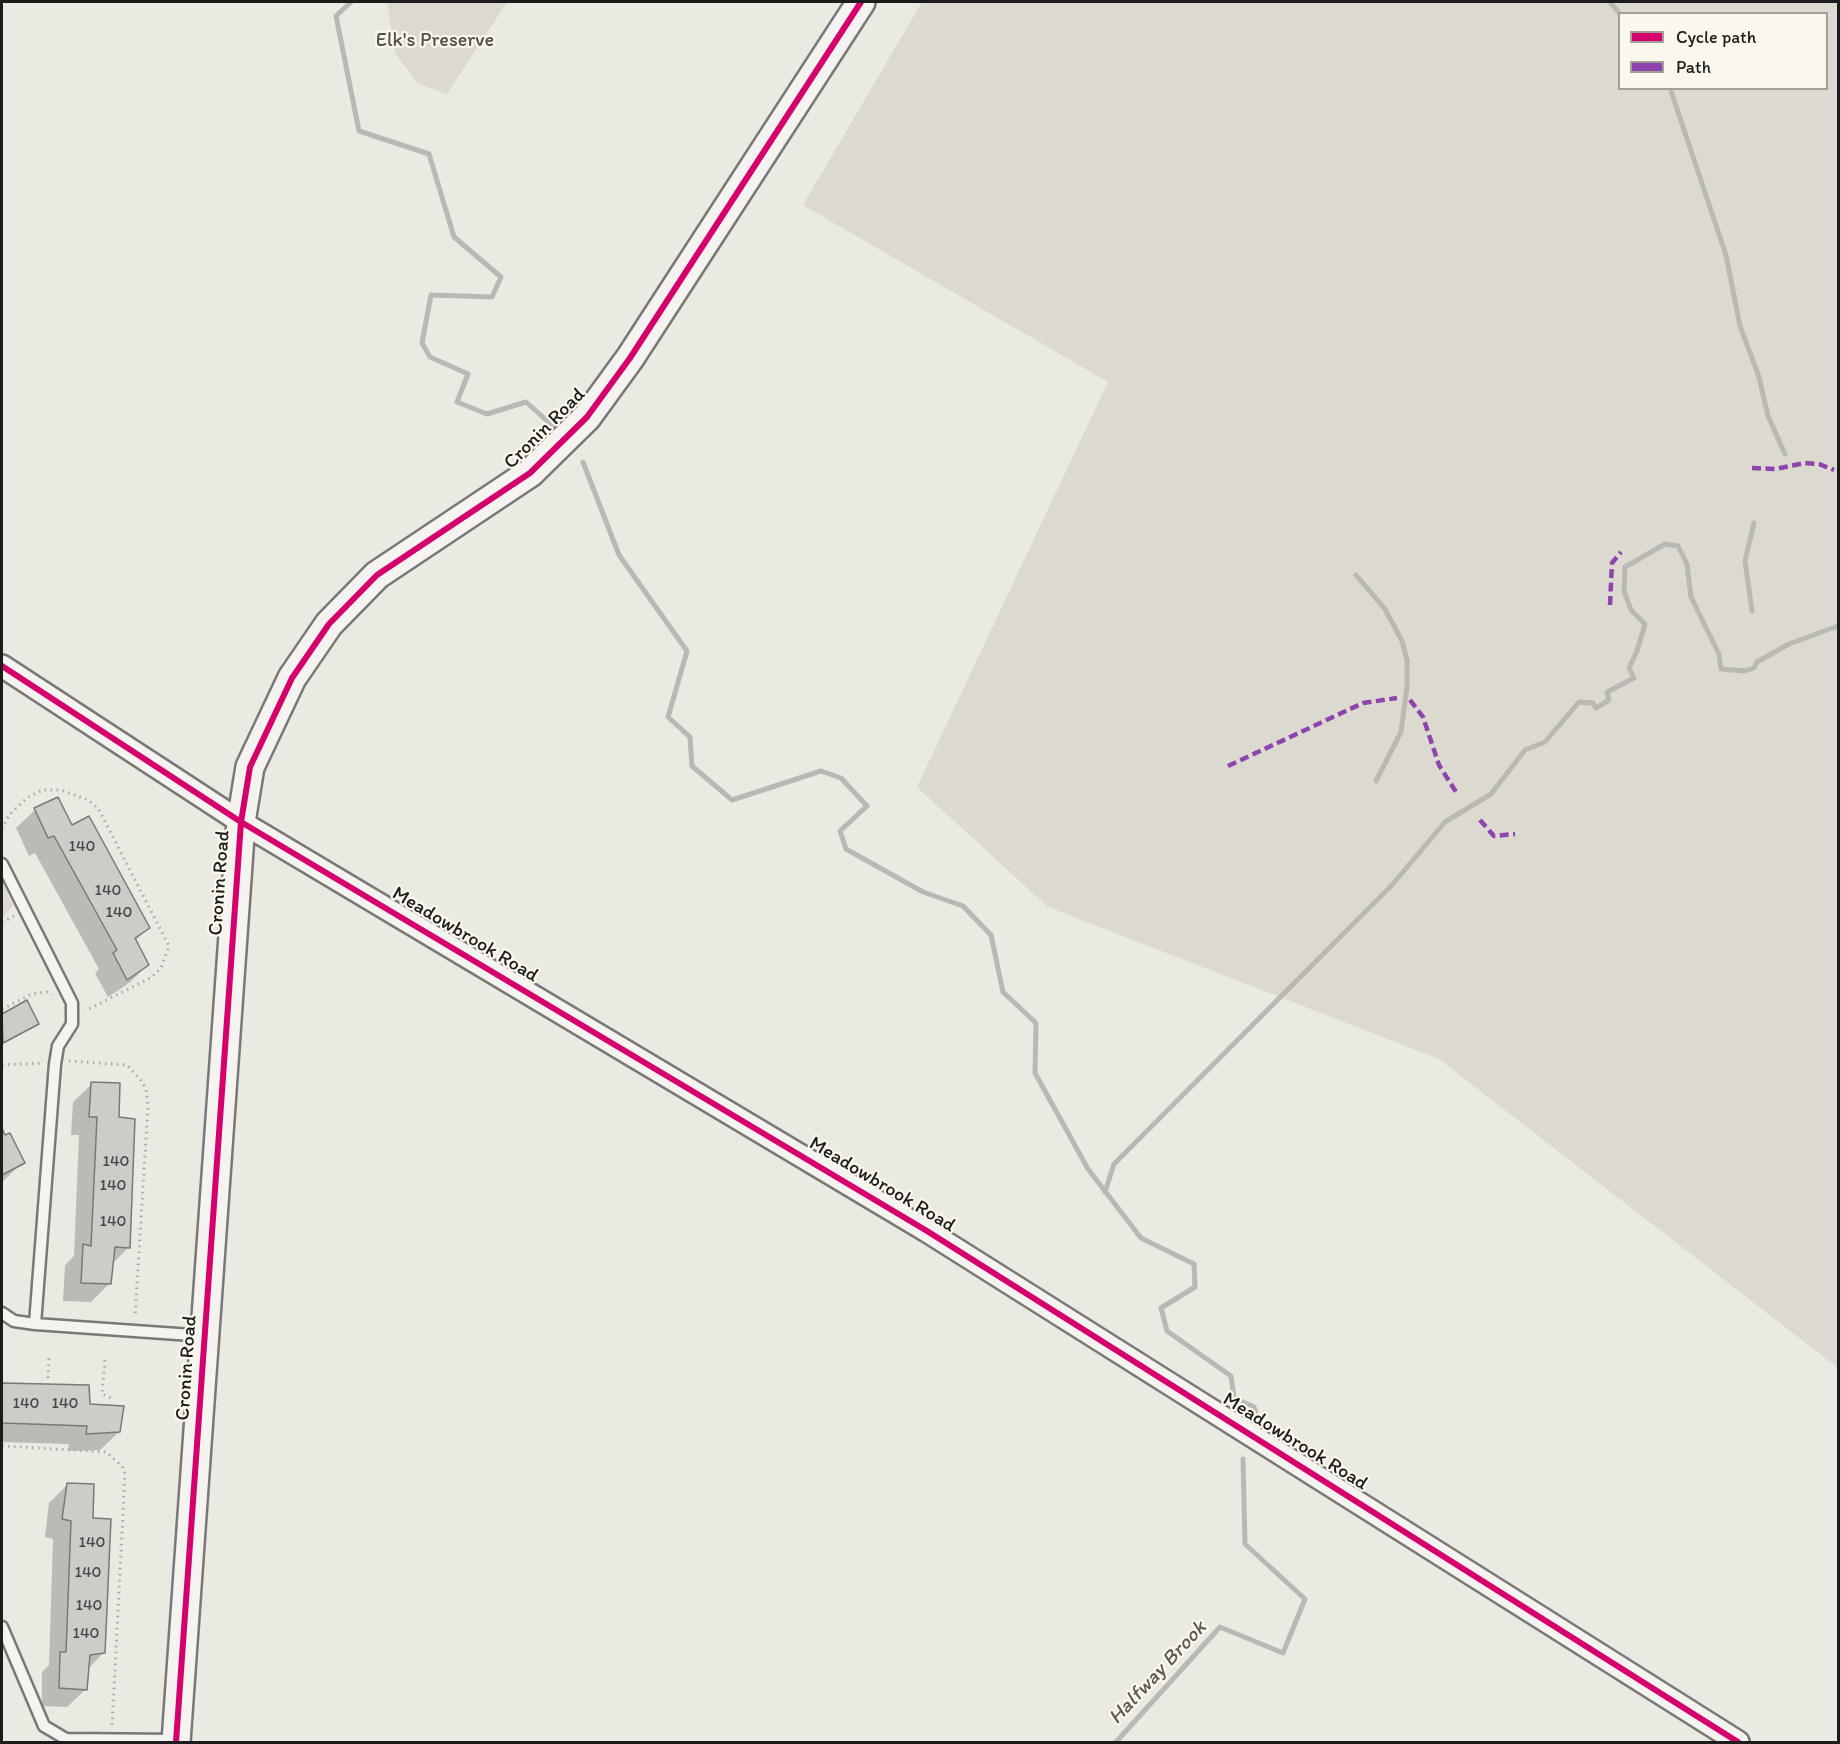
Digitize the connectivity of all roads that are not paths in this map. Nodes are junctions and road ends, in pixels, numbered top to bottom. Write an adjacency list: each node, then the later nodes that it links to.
1 (861, 2): 3 (street, Cronin Road)
2 (2, 666): 3 (street, Meadowbrook Road)
3 (241, 822): 7 (street, Cronin Road); 10 (street, Meadowbrook Road)
4 (2, 864): 6 (lane)
5 (2, 1313): 6 (lane)
6 (35, 1324): 7 (lane)
7 (206, 1336): 9 (street, Cronin Road)
8 (2, 1627): 9 (lane)
9 (176, 1741)
10 (1738, 1743)

